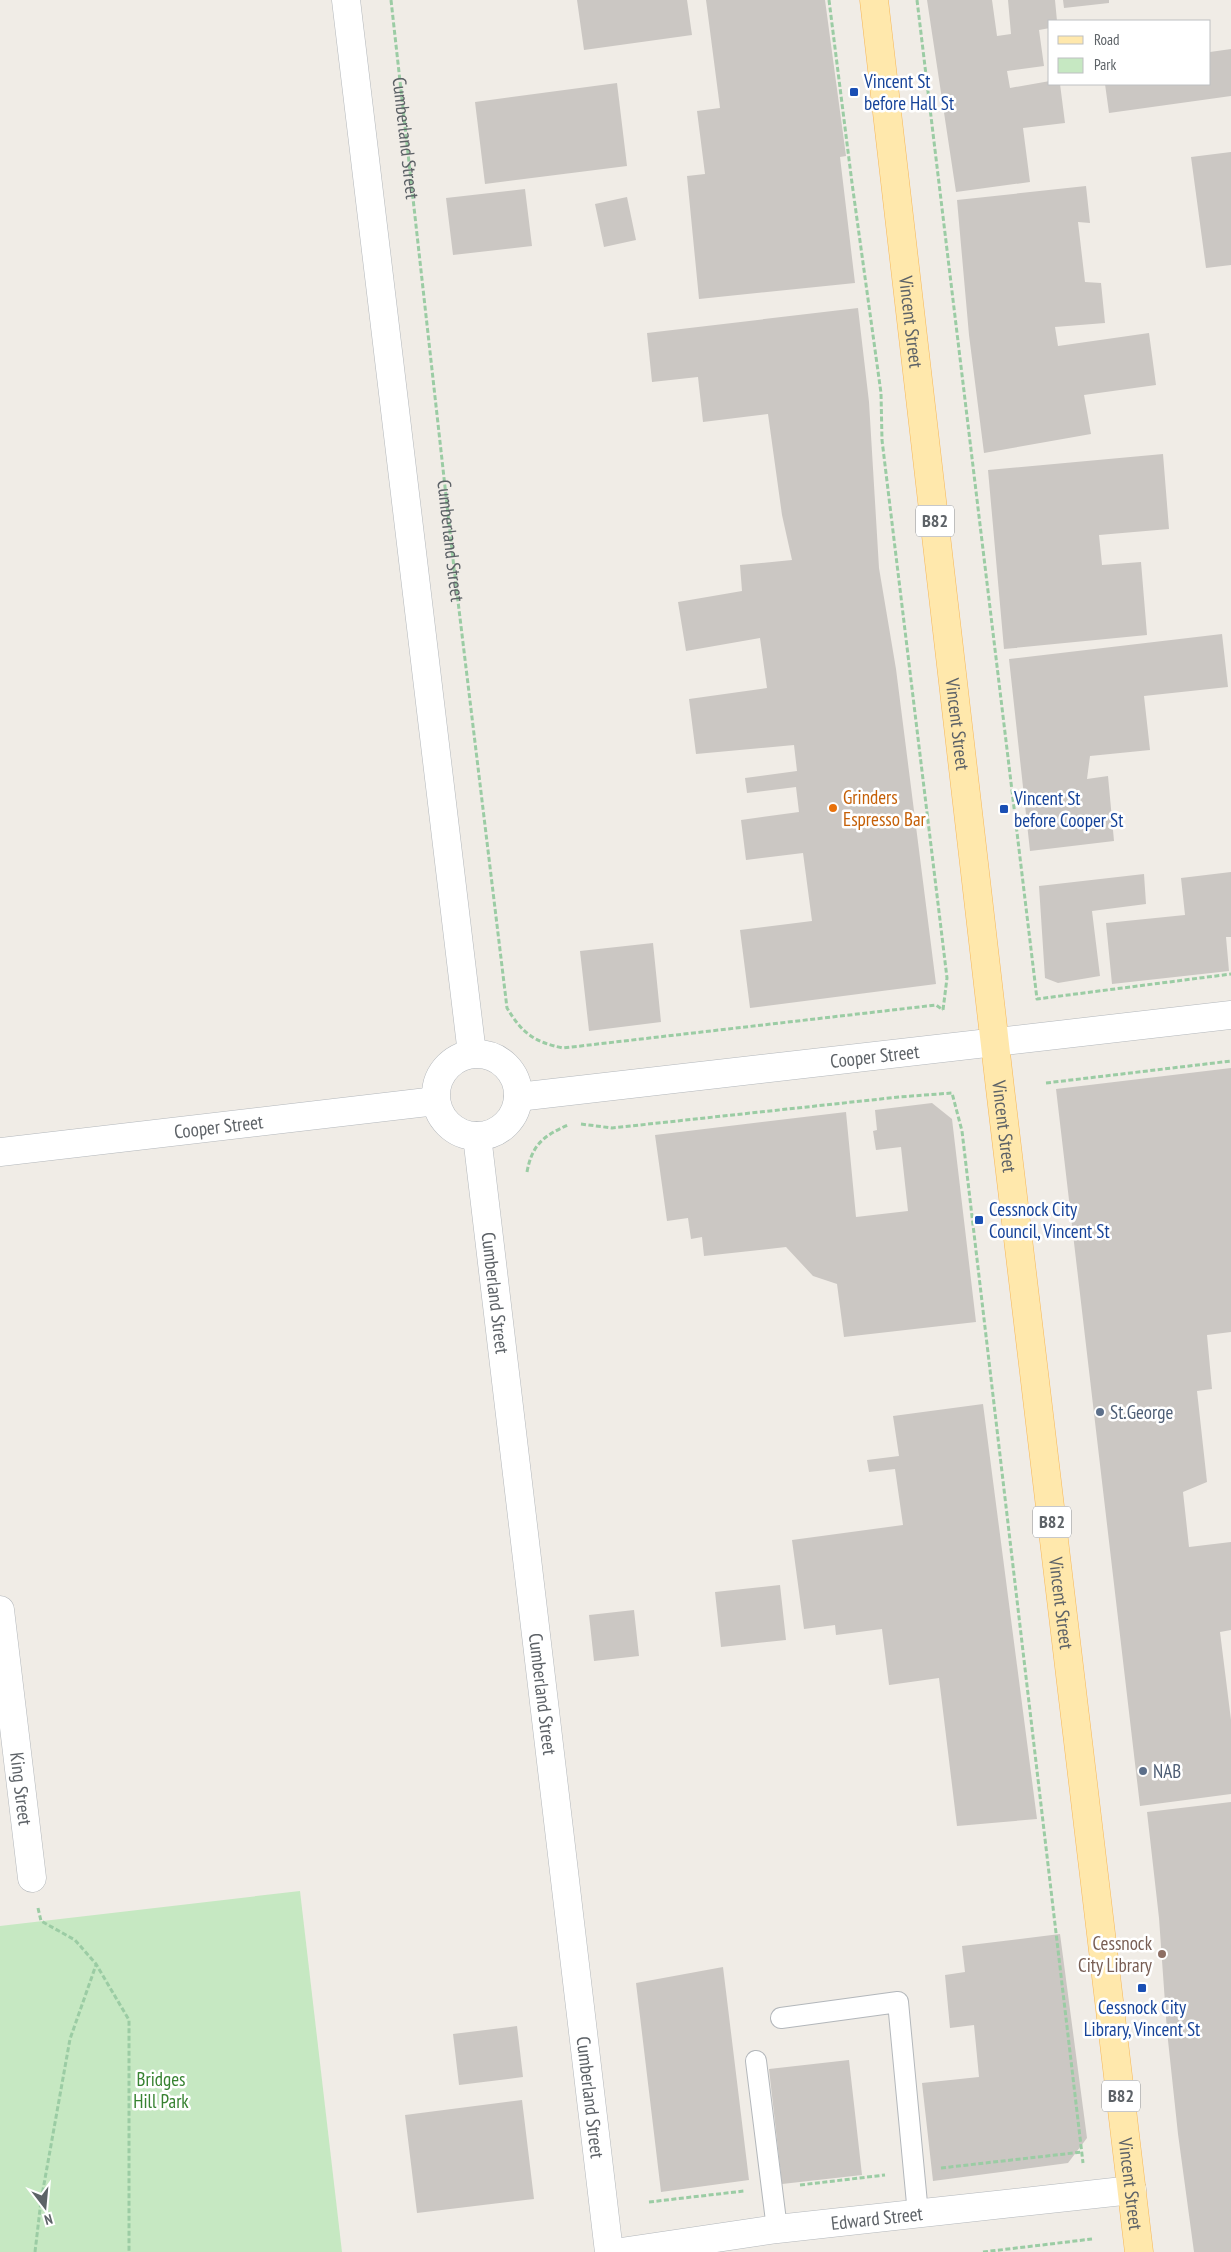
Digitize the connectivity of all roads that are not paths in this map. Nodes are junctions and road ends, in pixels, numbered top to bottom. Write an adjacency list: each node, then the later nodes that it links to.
1 (346, 0): 5 (street)
2 (874, 0): 4 (main road, Vincent Street / B82)
3 (1231, 1015): 4 (street, Cooper Street)
4 (995, 1041): 6 (street, Cooper Street); 14 (main road, Vincent Street / B82)
5 (472, 1054): 6 (street); 7 (street)
6 (518, 1097): 8 (street)
7 (436, 1102): 8 (street); 9 (street, Cooper Street)
8 (477, 1136): 17 (street, Cumberland Street)
9 (0, 1152)
10 (0, 1610): 11 (street, King Street)
11 (32, 1878)
12 (781, 2018): 15 (lane)
13 (756, 2061): 16 (lane)
14 (1132, 2190): 15 (street, Edward Street); 19 (main road, Vincent Street / B82)
15 (918, 2214): 16 (street, Edward Street)
16 (777, 2229): 18 (street, Edward Street)
17 (609, 2252)
18 (621, 2252)
19 (1139, 2252)

